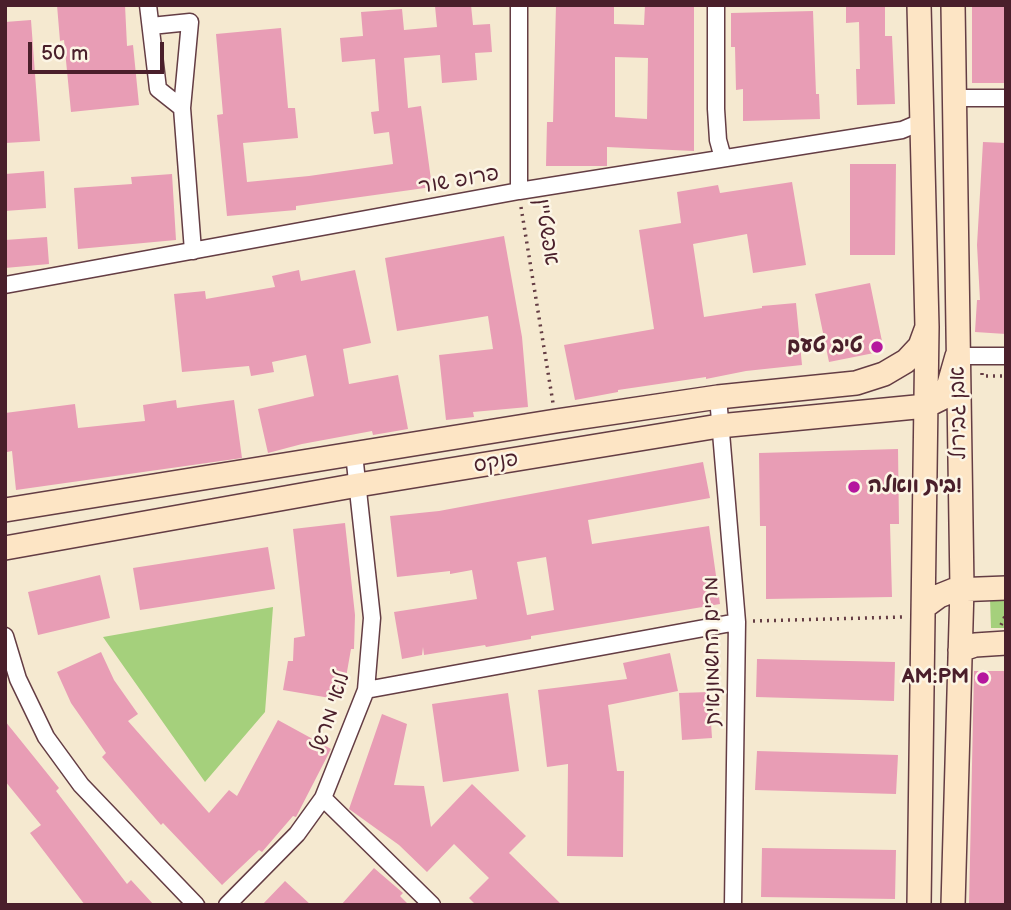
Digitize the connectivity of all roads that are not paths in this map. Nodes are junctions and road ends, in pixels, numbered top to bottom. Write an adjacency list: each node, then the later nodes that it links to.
1 (148, 5): 6 (street)
2 (519, 5): 12 (street, אפשטיין)
3 (716, 5): 11 (street)
4 (919, 5): 10 (main road, אבן גבירול)
5 (953, 5): 7 (main road, אבן גבירול)
6 (151, 26): 9 (street); 9 (street)
7 (954, 98): 8 (street); 16 (main road, אבן גבירול)
8 (1006, 98)
9 (182, 108): 13 (street)
10 (921, 122): 11 (street, פרופ שור); 15 (main road, אבן גבירול)
11 (723, 158): 12 (street, פרופ שור)
12 (519, 191): 13 (street, פרופ שור)
13 (193, 251): 14 (street, פרופ שור)
14 (5, 285)
15 (927, 327): 18 (main road, פנקס); 19 (main road, אבן גבירול)
16 (957, 356): 17 (street); 19 (main road); 26 (main road, אבן גבירול)
17 (1006, 356)
18 (718, 397): 20 (street, מרים החשמונאית); 21 (main road, פנקס)
19 (926, 406): 20 (main road, פנקס); 27 (main road, אבן גבירול)
20 (719, 426): 22 (main road, פנקס); 28 (street, מרים החשמונאית)
21 (354, 454): 22 (street, לואי מרשל); 23 (main road, פנקס)
22 (358, 485): 24 (main road, פנקס); 32 (street, לואי מרשל)
23 (5, 510)
24 (5, 548)
25 (1006, 587): 26 (main road)
26 (962, 589): 27 (main road); 31 (main road, אבן גבירול)
27 (924, 612): 38 (main road, אבן גבירול)
28 (737, 622): 32 (street); 37 (street, מרים החשמונאית)
29 (5, 636): 34 (street)
30 (1006, 643): 31 (main road)
31 (960, 650): 39 (main road, אבן גבירול)
32 (366, 690): 33 (street, לואי מרשל)
33 (323, 798): 35 (street, לואי מרשל); 36 (street)
34 (196, 905)
35 (227, 905)
36 (432, 905)
37 (733, 905)
38 (919, 905)
39 (953, 905)

